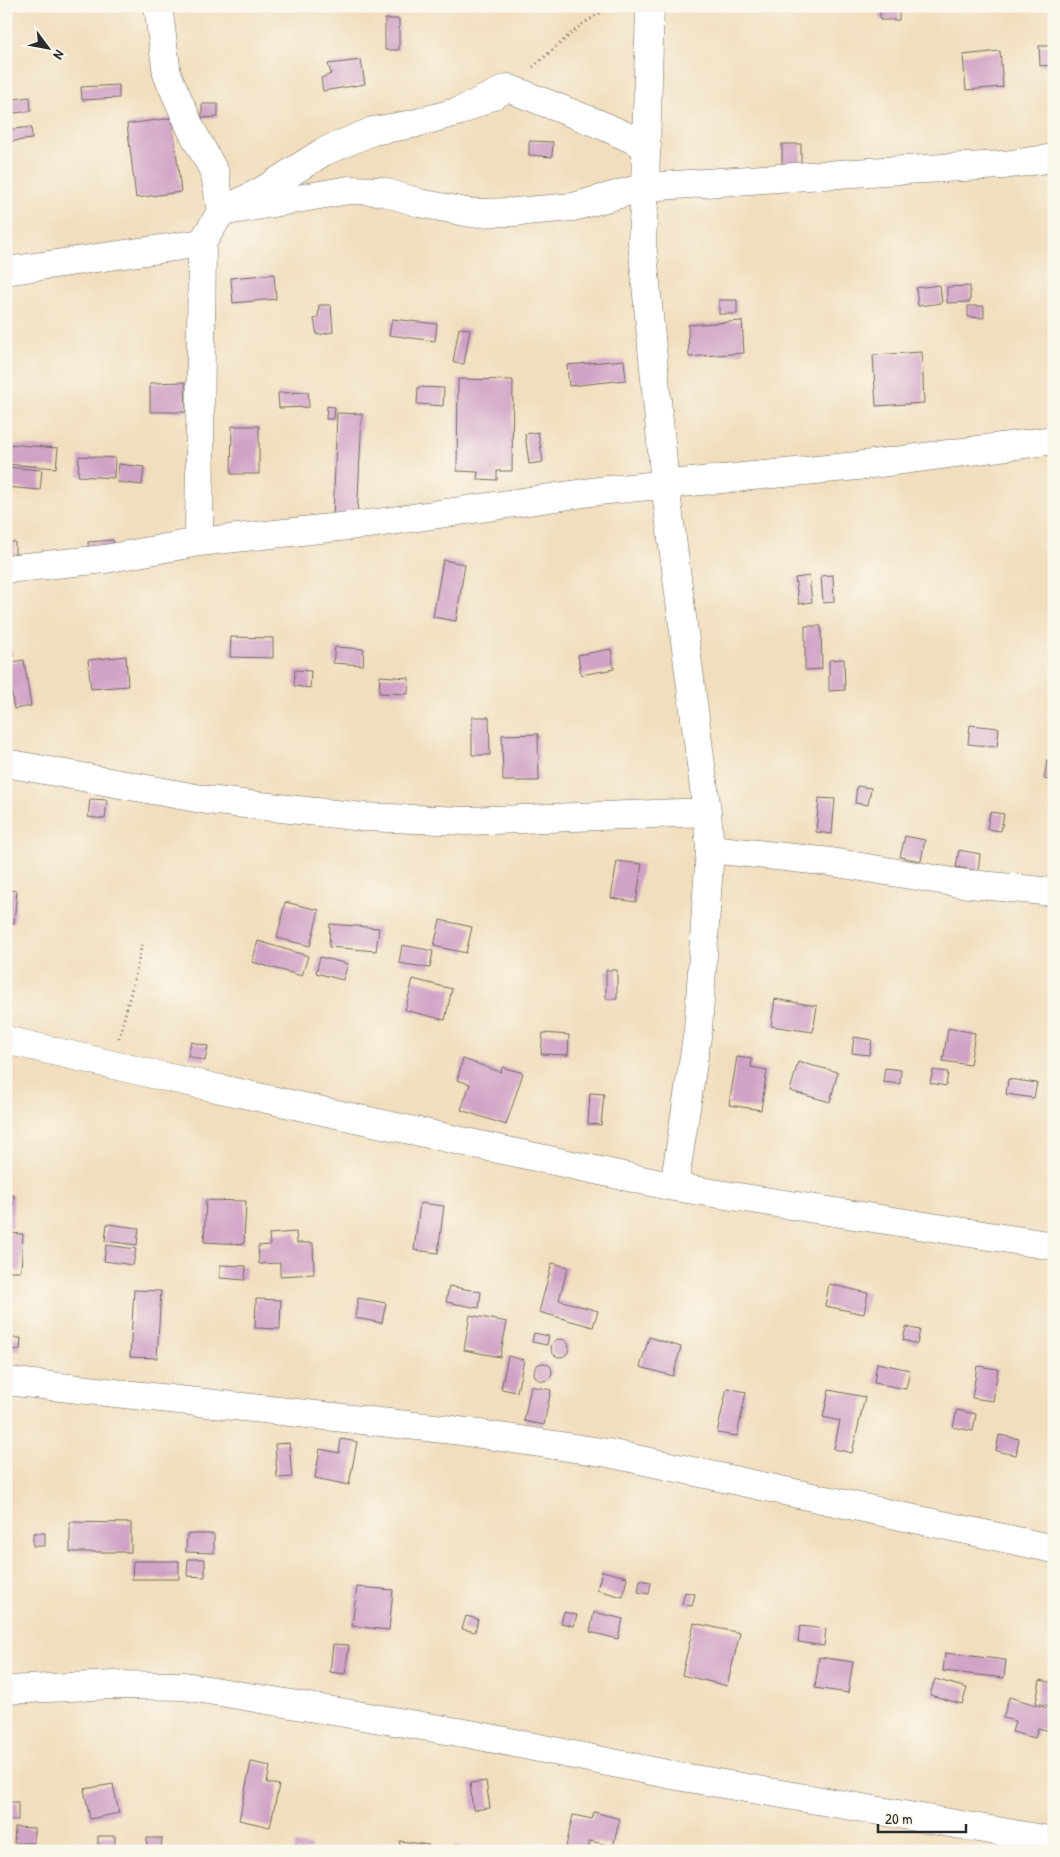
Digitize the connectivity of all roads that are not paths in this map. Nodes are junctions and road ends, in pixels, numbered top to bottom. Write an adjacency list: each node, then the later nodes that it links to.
1 (158, 6): 6 (street)
2 (650, 6): 3 (street)
3 (647, 146): 5 (street); 6 (street)
4 (1054, 158): 5 (street)
5 (646, 187): 6 (street); 10 (street)
6 (221, 212): 7 (street)
7 (202, 243): 8 (street); 11 (street)
8 (6, 271)
9 (1054, 440): 10 (street)
10 (665, 484): 11 (street); 14 (street)
11 (198, 542): 12 (street)
12 (6, 569)
13 (6, 764): 14 (street)
14 (707, 812): 15 (street)
15 (710, 849): 16 (street); 18 (street)
16 (1054, 892)
17 (6, 1040): 18 (street)
18 (674, 1187): 19 (street)
19 (1054, 1246)
20 (6, 1381): 21 (street)
21 (1054, 1549)
22 (6, 1690): 23 (street)
23 (1054, 1841)

